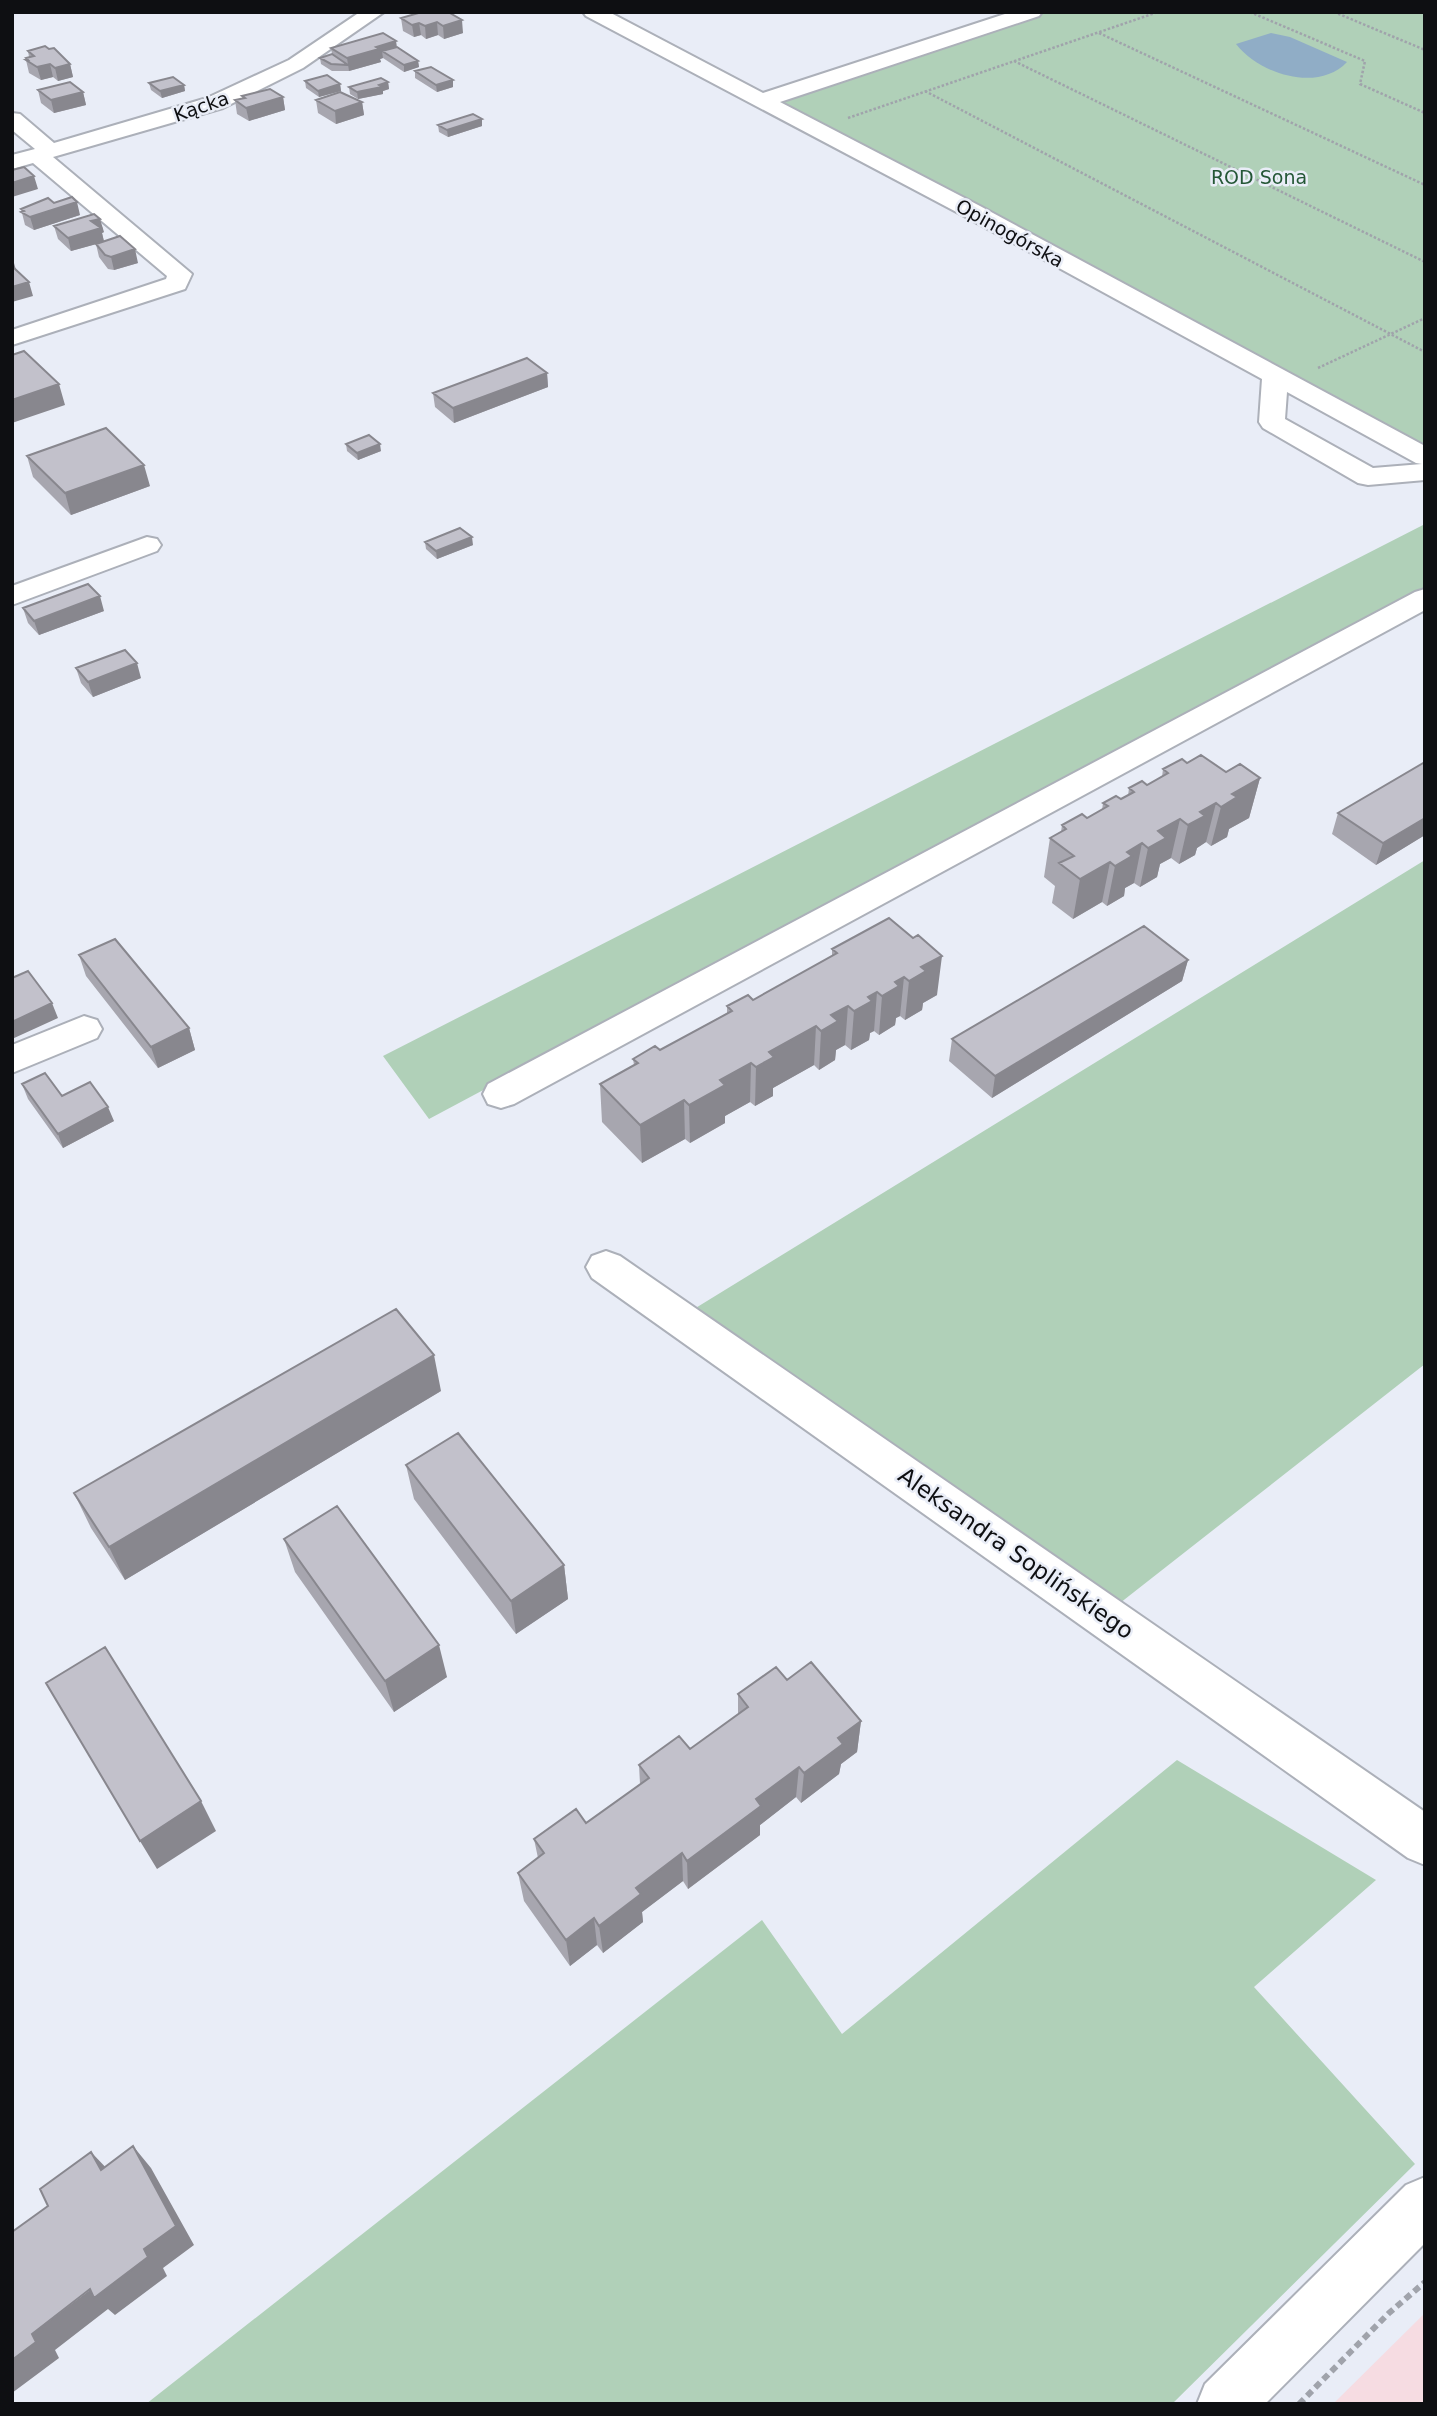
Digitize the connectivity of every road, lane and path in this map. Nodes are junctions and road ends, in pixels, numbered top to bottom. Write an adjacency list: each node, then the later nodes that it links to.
1 (373, 12): 15 (street, Kącka)
2 (593, 12): 11 (street, Opinogórska)
3 (1032, 12): 11 (street)
4 (1158, 12): 7 (path)
5 (1250, 12): 12 (path)
6 (1334, 12): 8 (path)
7 (1098, 33): 9 (path); 17 (path)
8 (1425, 50)
9 (1014, 61): 10 (path); 18 (path)
10 (925, 92): 14 (path); 21 (path)
11 (760, 101): 14 (street, Opinogórska)
12 (1425, 113)
13 (12, 119): 15 (street)
14 (814, 130): 25 (street, Opinogórska)
15 (44, 153): 16 (street, Kącka); 22 (street)
16 (12, 162)
17 (1425, 185)
18 (1425, 262)
19 (175, 308): 24 (street)
20 (1425, 318): 21 (path)
21 (1391, 334): 23 (path); 25 (path)
22 (12, 338)
23 (1425, 352)
24 (12, 363)
25 (1281, 380): 26 (street, Opinogórska); 27 (street)
26 (1425, 457)
27 (1425, 472)
28 (147, 545): 29 (street)
29 (12, 596)
30 (1425, 598): 33 (street)
31 (84, 1029): 32 (street)
32 (12, 1060)
33 (501, 1094)
34 (606, 1267): 35 (street, Aleksandra Soplińskiego)
35 (1425, 1841)
36 (1425, 2204): 38 (street)
37 (1425, 2282): 39 (path)
38 (1226, 2404)
39 (1299, 2404)

